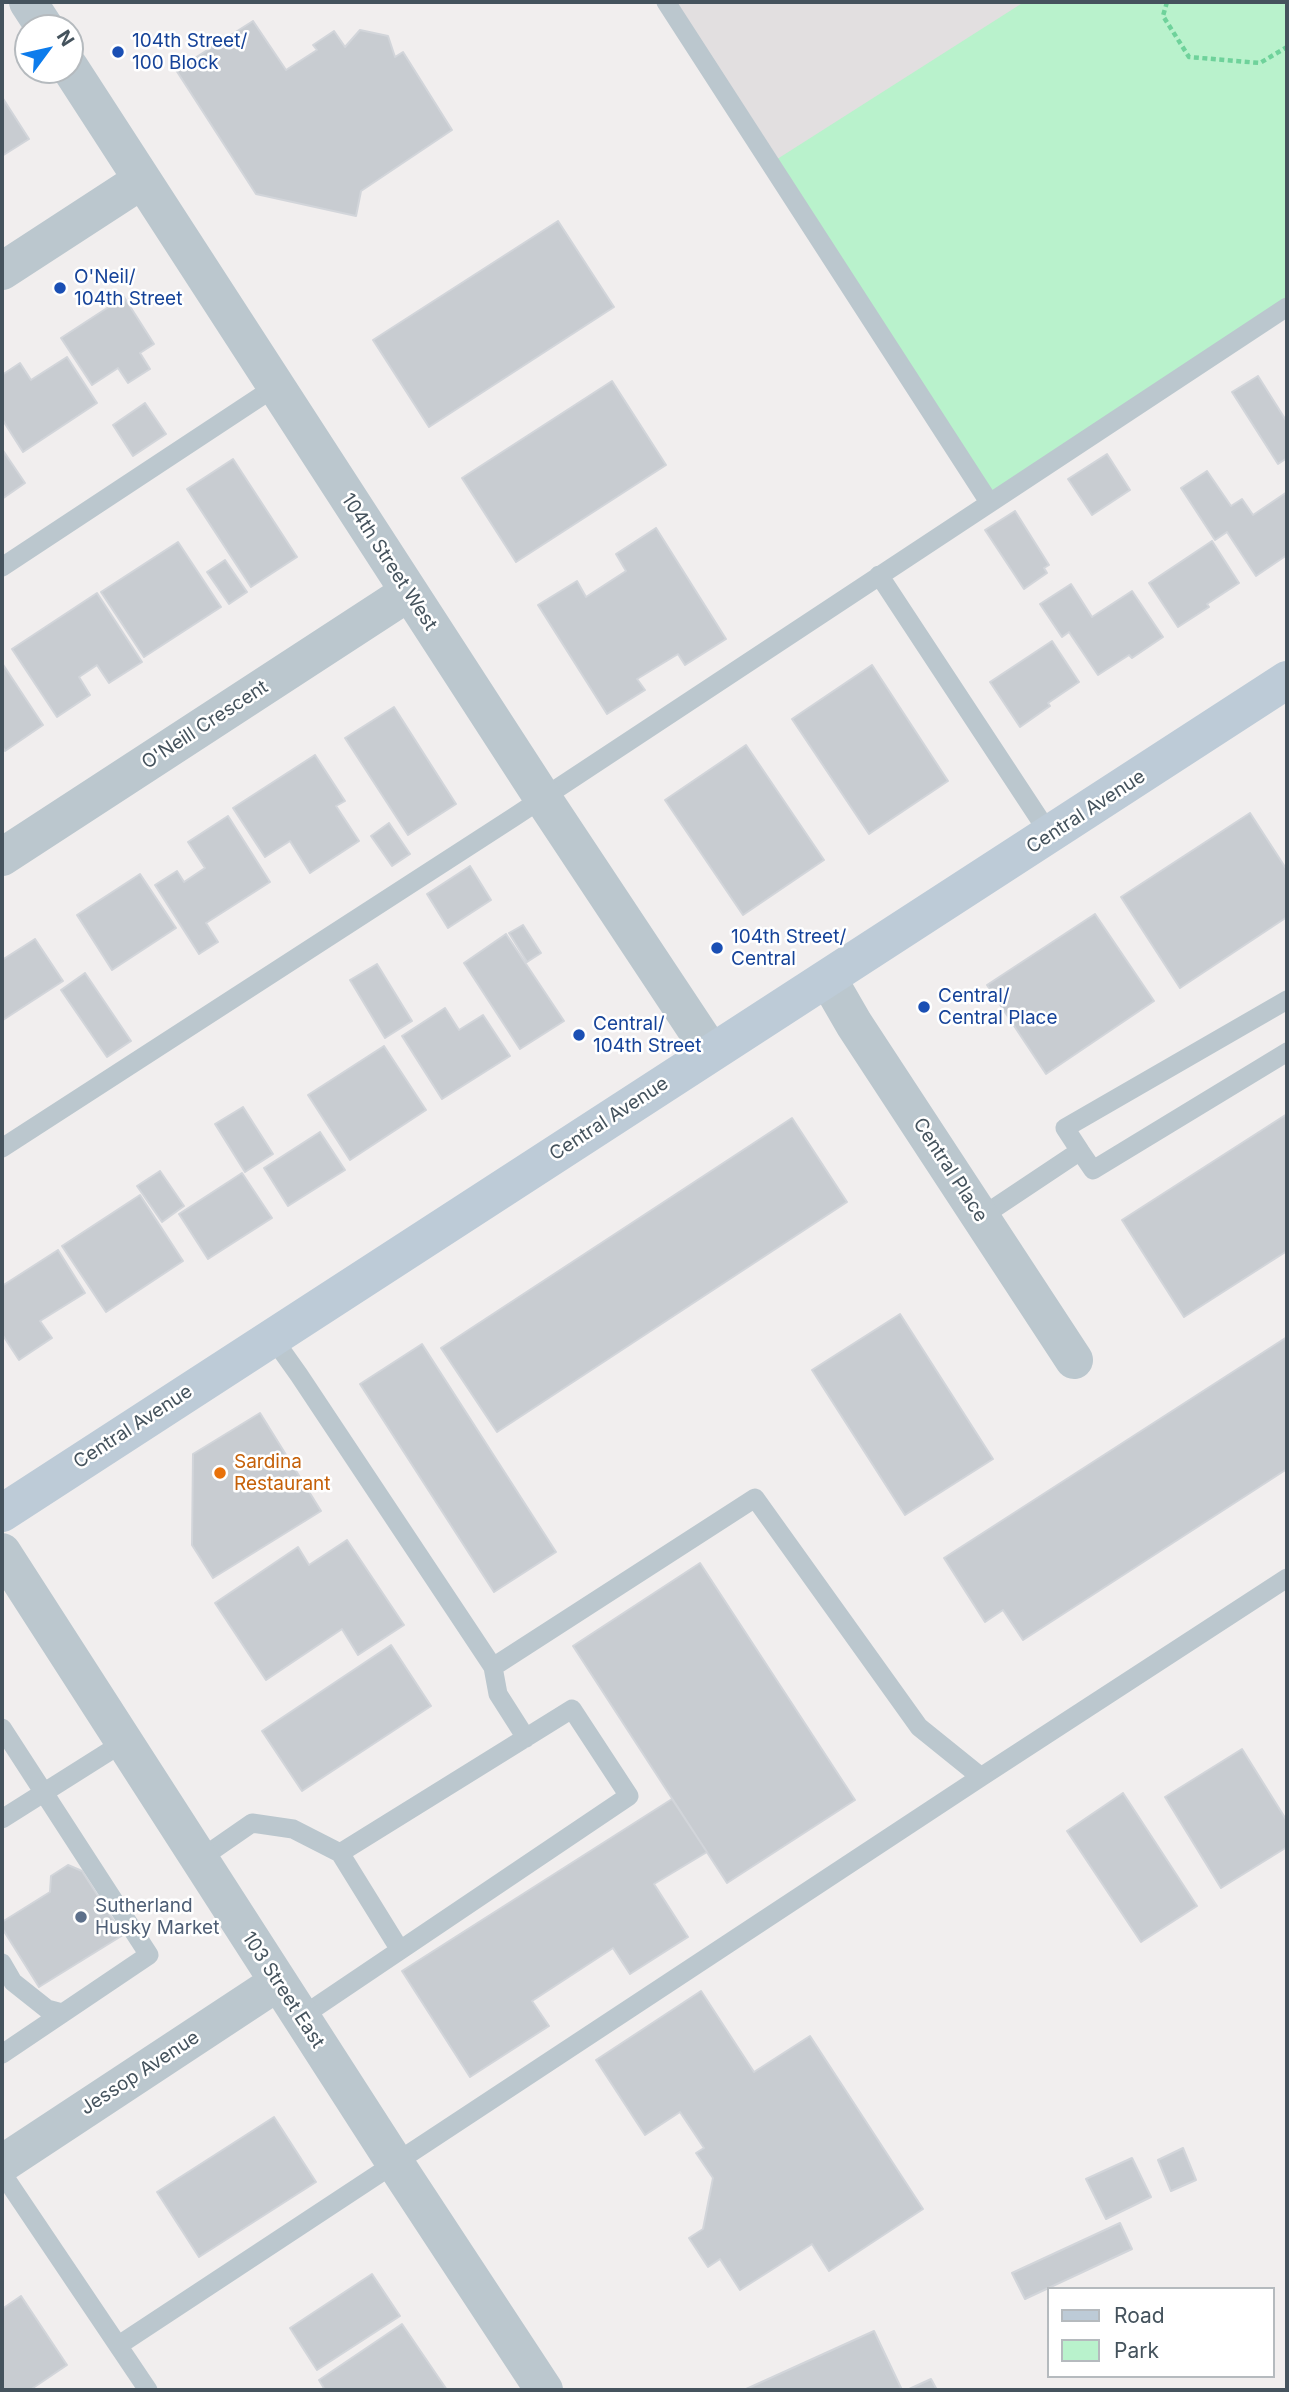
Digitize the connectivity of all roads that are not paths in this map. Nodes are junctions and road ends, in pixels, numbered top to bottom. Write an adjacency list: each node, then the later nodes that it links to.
1 (666, 2): 7 (lane)
2 (80, 84): 3 (street, 104th Street West)
3 (142, 180): 4 (street); 6 (street, 104th Street West)
4 (2, 271)
5 (1287, 307): 7 (lane)
6 (275, 387): 8 (lane); 10 (street, 104th Street West)
7 (989, 502): 9 (lane)
8 (2, 567)
9 (879, 575): 12 (lane); 13 (lane)
10 (409, 592): 12 (street, 104th Street West); 14 (street, O'Neill Crescent)
11 (1287, 680): 13 (main road, Central Avenue)
12 (542, 797): 17 (street, 104th Street West); 19 (lane)
13 (1050, 835): 15 (main road, Central Avenue)
14 (2, 857)
15 (828, 979): 17 (main road, Central Avenue); 21 (street, Central Place)
16 (1287, 1000): 20 (lane)
17 (711, 1052): 22 (main road, Central Avenue)
18 (1287, 1052): 20 (lane)
19 (2, 1148)
20 (1080, 1152): 21 (lane)
21 (981, 1217): 23 (street, Central Place)
22 (272, 1337): 24 (main road, Central Avenue); 27 (lane)
23 (1074, 1360)
24 (2, 1513)
25 (2, 1552): 30 (street, 103 Street East)
26 (1287, 1578): 31 (lane)
27 (493, 1667): 29 (lane); 31 (lane)
28 (2, 1728): 32 (lane)
29 (526, 1738): 34 (lane); 36 (lane)
30 (124, 1742): 32 (lane); 35 (street, 103 Street East)
31 (981, 1777): 42 (lane)
32 (44, 1791): 33 (lane); 39 (lane)
33 (2, 1819)
34 (340, 1853): 35 (lane); 36 (lane)
35 (200, 1859): 38 (street, 103 Street East)
36 (400, 1950): 40 (lane)
37 (2, 1963): 39 (lane)
38 (278, 1982): 40 (street, 103 Street East); 43 (street, Jessop Avenue)
39 (62, 2013): 41 (lane)
40 (301, 2017): 42 (street, 103 Street East)
41 (2, 2054)
42 (395, 2163): 45 (lane); 47 (street, 103 Street East)
43 (2, 2164)
44 (2, 2173): 45 (lane)
45 (119, 2346): 46 (lane)
46 (148, 2390)
47 (544, 2390)

